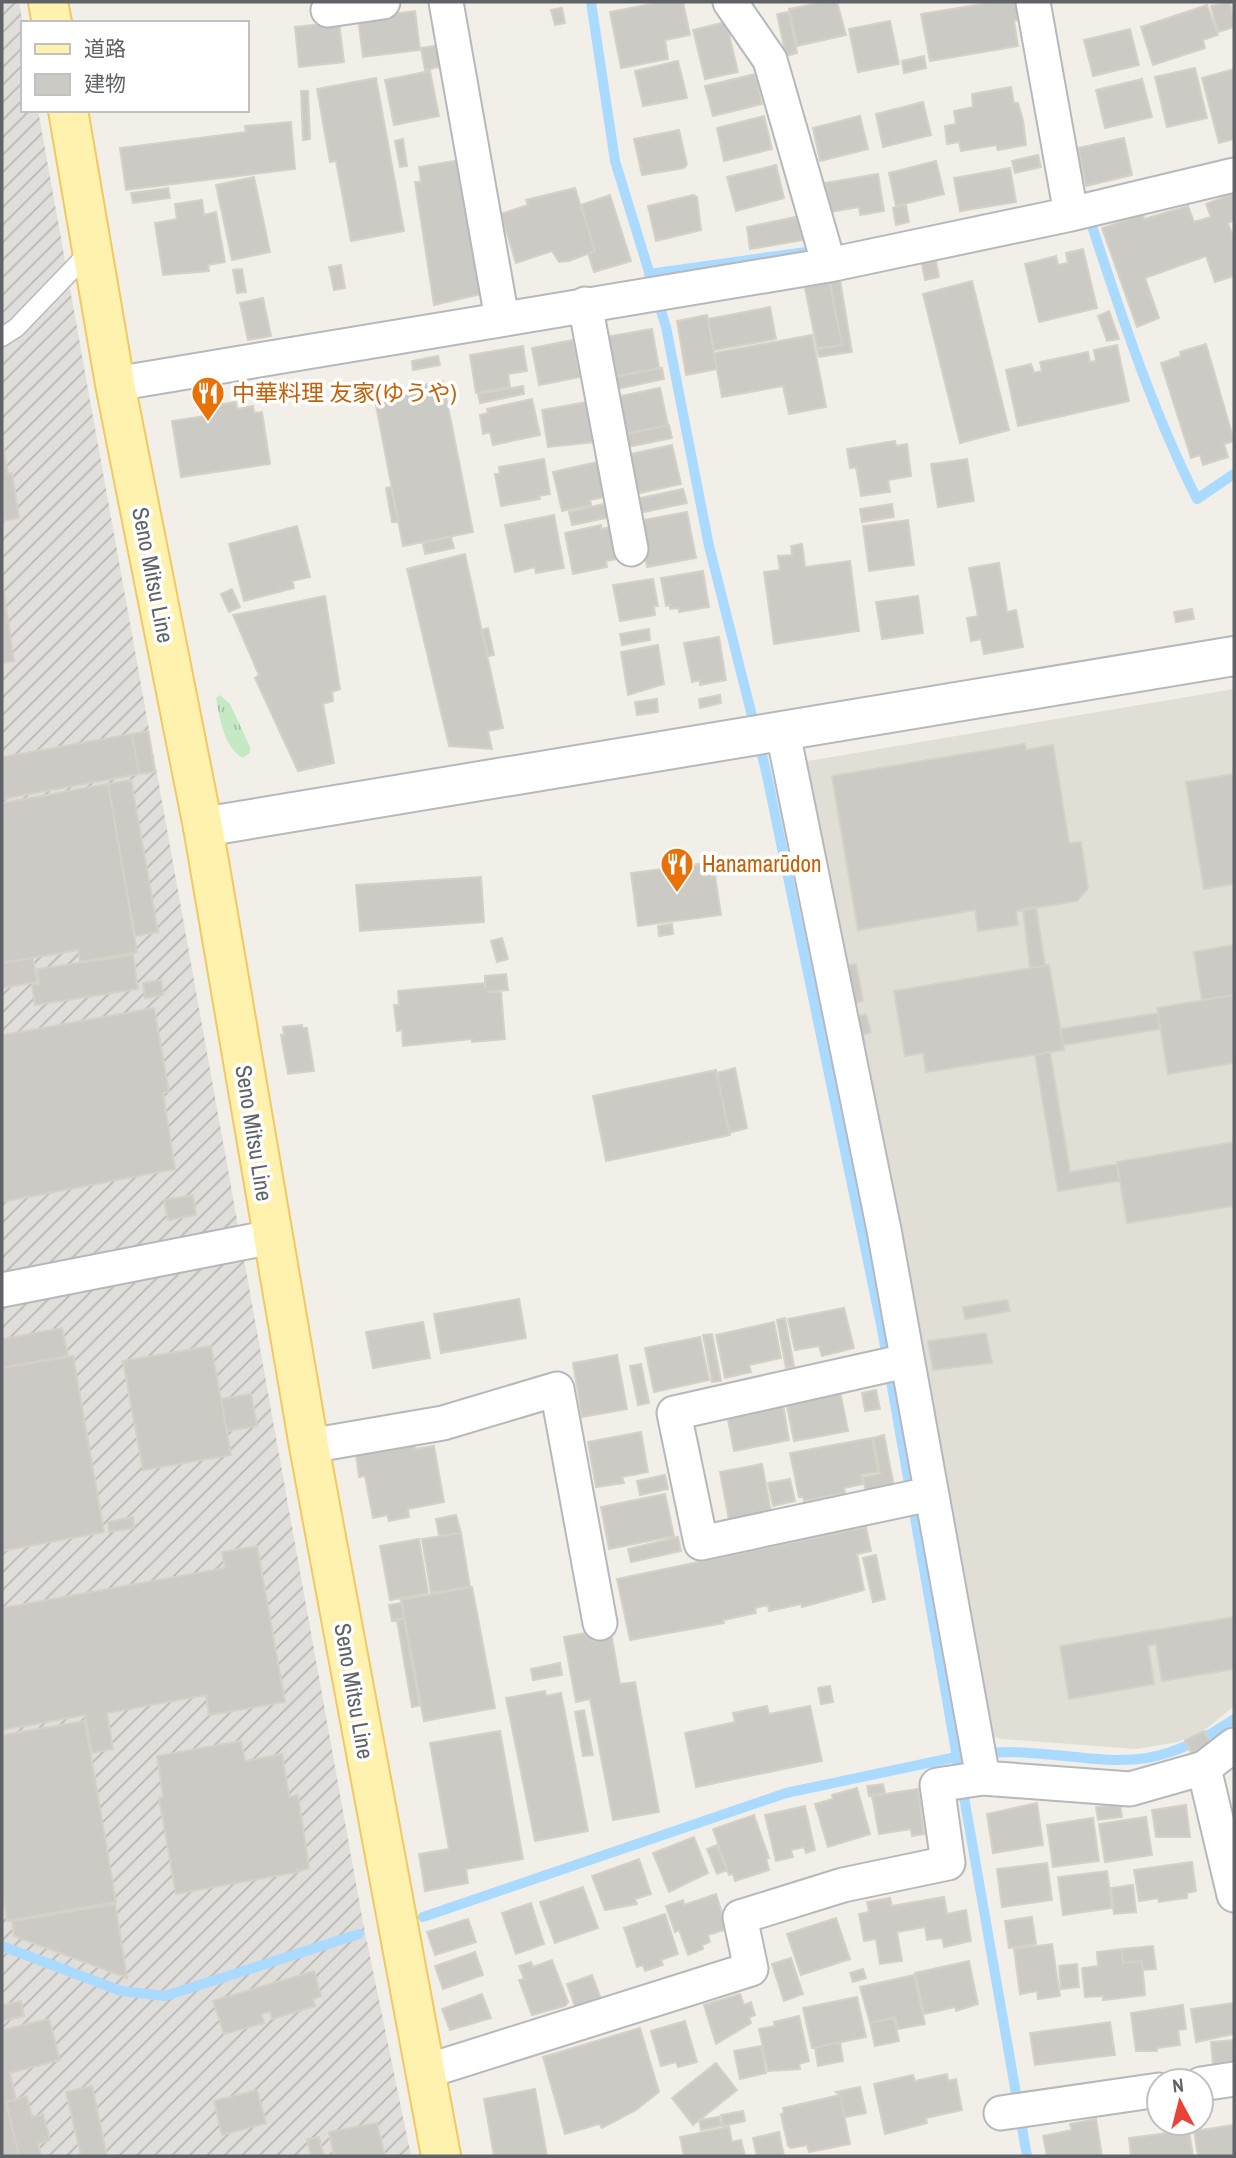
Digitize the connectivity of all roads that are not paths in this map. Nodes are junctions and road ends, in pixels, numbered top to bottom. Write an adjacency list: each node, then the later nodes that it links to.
1 (48, 2): 7 (main road)
2 (383, 2): 6 (street)
3 (446, 2): 14 (street)
4 (730, 2): 12 (street)
5 (1033, 2): 10 (street)
6 (328, 10)
7 (52, 21)
8 (68, 112): 11 (main road, Seno Mitsu Line)
9 (1234, 175): 10 (street)
10 (1076, 205): 12 (street)
11 (92, 249): 15 (lane); 16 (main road, Seno Mitsu Line)
12 (826, 253): 13 (street)
13 (585, 304): 14 (street); 17 (street)
14 (502, 319): 16 (street)
15 (2, 337)
16 (115, 384): 20 (main road, Seno Mitsu Line)
17 (631, 548)
18 (1234, 656): 19 (street)
19 (766, 736): 20 (street); 23 (street)
20 (203, 827): 21 (main road, Seno Mitsu Line)
21 (272, 1237): 22 (street); 24 (main road, Seno Mitsu Line)
22 (2, 1290)
23 (892, 1365): 25 (street); 25 (street)
24 (309, 1446): 26 (street); 31 (main road, Seno Mitsu Line)
25 (916, 1497): 29 (street)
26 (600, 1623)
27 (1234, 1745): 28 (street)
28 (1204, 1768): 29 (street); 30 (street)
29 (972, 1770): 31 (street)
30 (1234, 1895)
31 (424, 2072): 36 (main road, Seno Mitsu Line)
32 (1234, 2079): 33 (street)
33 (1215, 2082)
34 (1145, 2092): 35 (street)
35 (1016, 2111)
36 (441, 2156)

